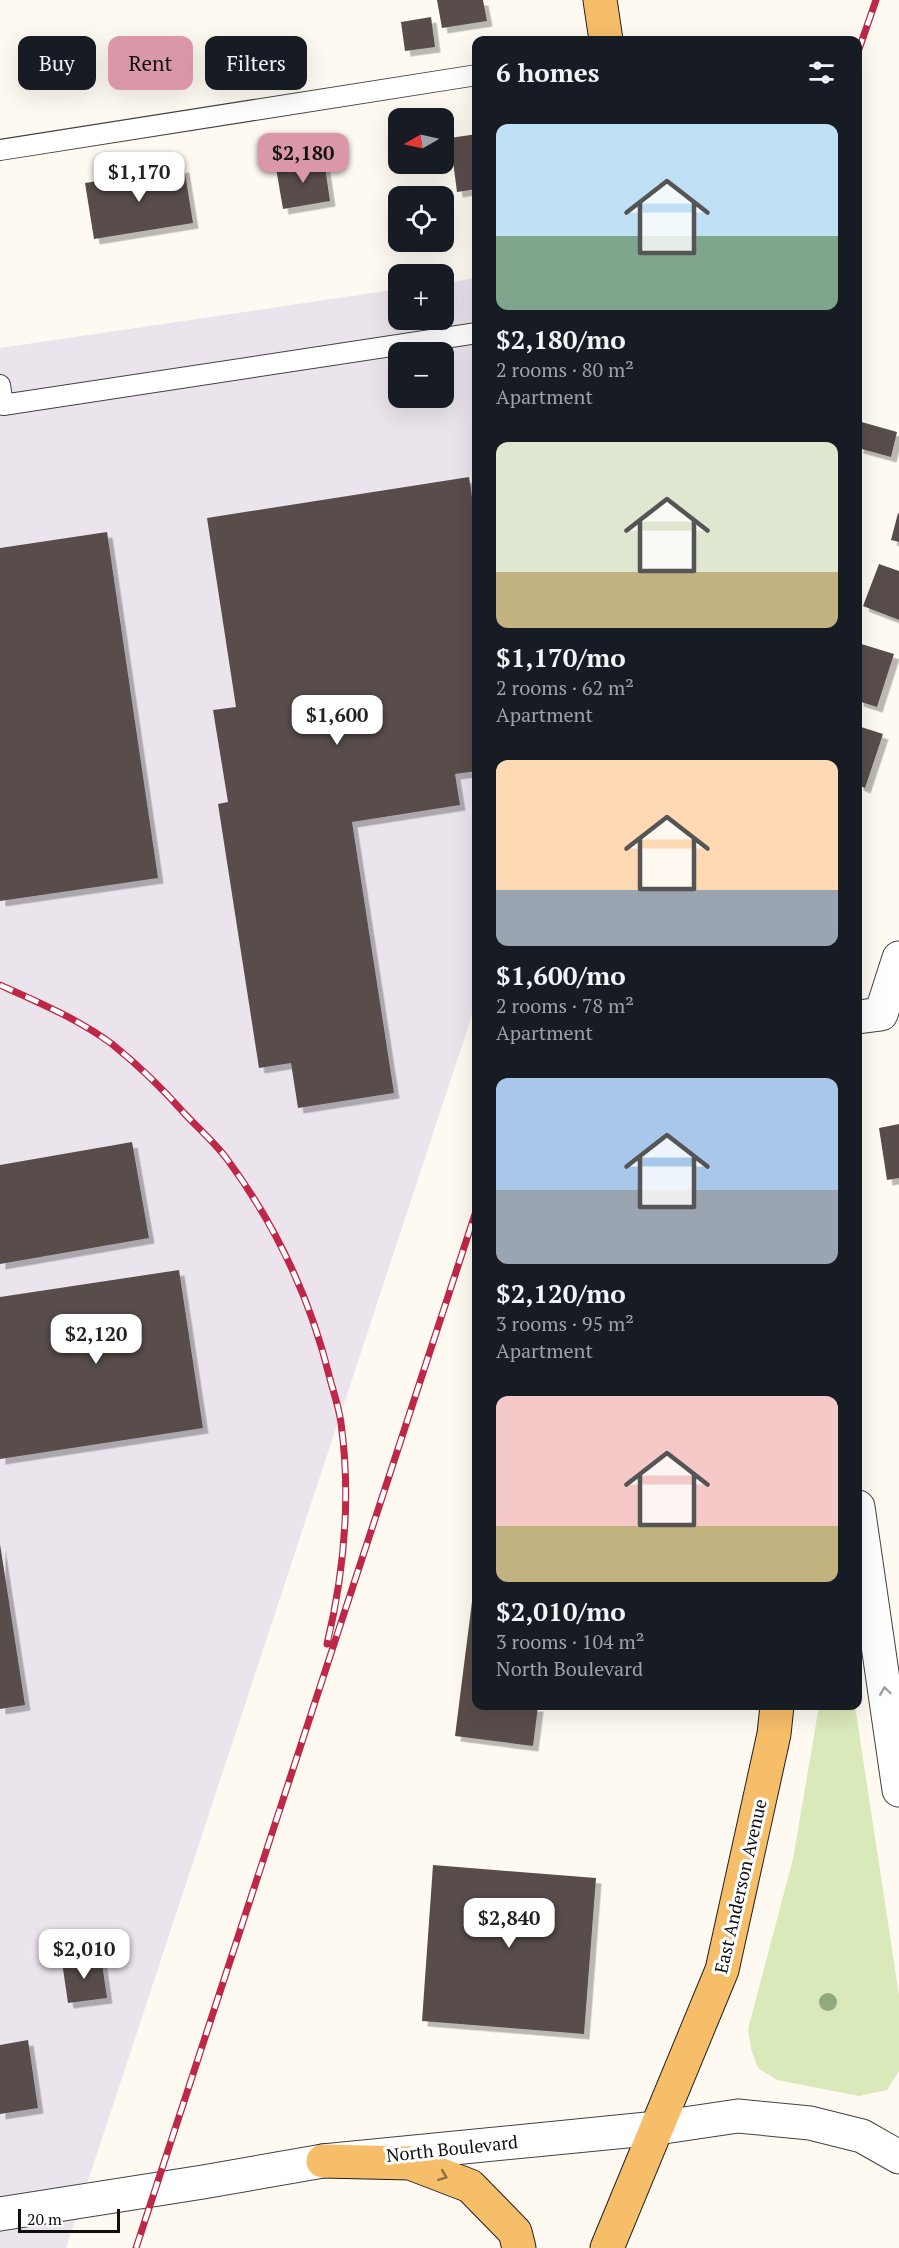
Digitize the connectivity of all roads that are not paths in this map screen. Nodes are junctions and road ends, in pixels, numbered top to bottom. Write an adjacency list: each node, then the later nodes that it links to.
1 (600, 0): 2 (main road)
2 (605, 36)
3 (472, 76): 4 (lane)
4 (0, 150)
5 (472, 334): 6 (lane)
6 (0, 385)
7 (899, 958): 8 (street)
8 (870, 1015)
9 (862, 1535): 11 (street, one-way to 9)
10 (777, 1710): 12 (main road, East Anderson Avenue)
11 (899, 1790)
12 (657, 2128): 13 (street, North Boulevard); 14 (street, North Boulevard); 17 (main road, East Anderson Avenue)
13 (899, 2157)
14 (323, 2161): 15 (street, North Boulevard); 16 (main road, one-way to 16)
15 (0, 2214)
16 (519, 2248)
17 (607, 2248)

